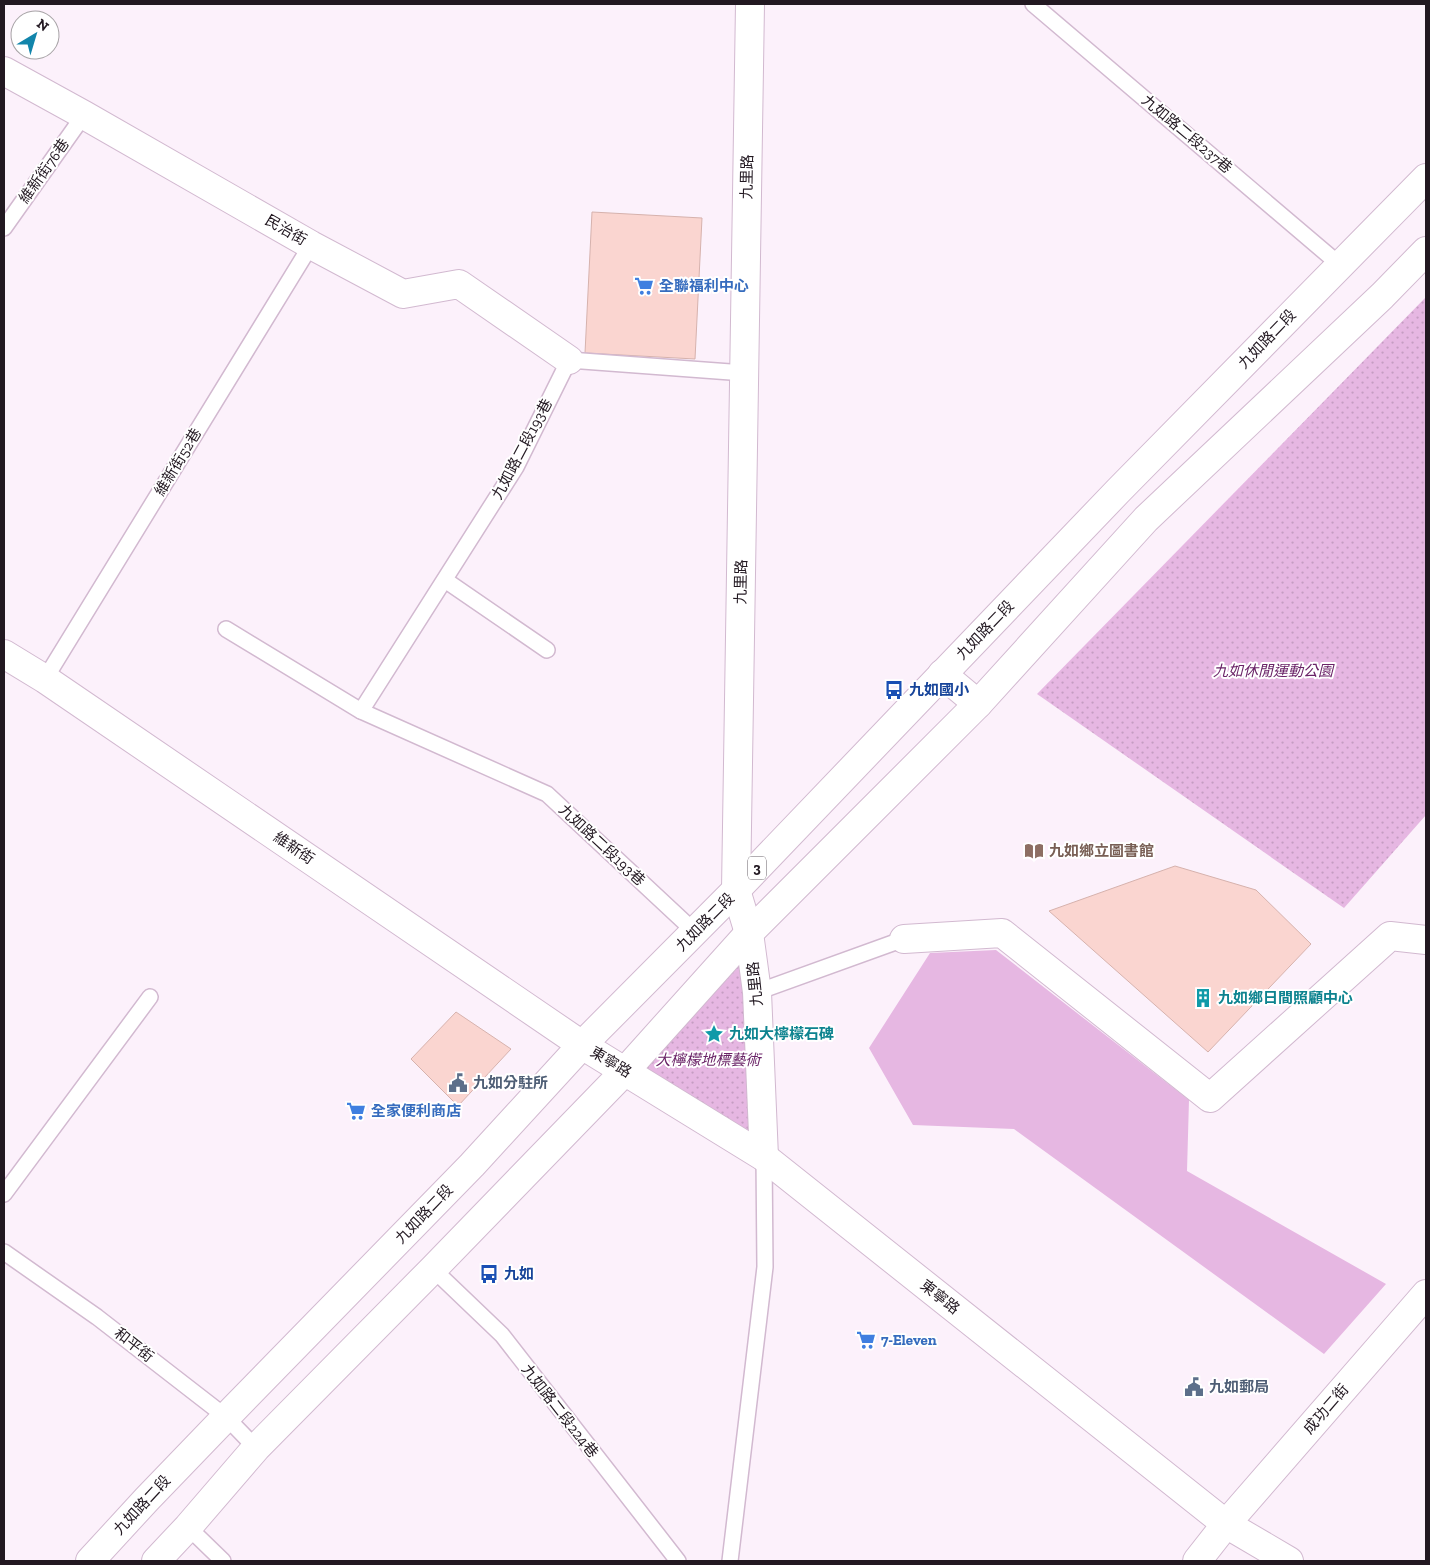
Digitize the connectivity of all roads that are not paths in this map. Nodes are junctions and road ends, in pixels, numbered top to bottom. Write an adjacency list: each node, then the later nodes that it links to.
1 (750, 4): 11 (street, 九里路)
2 (1033, 4): 9 (lane, 九如路二段237巷)
3 (4, 71): 4 (street, 民治街)
4 (84, 114): 6 (lane, 維新街76巷); 7 (street, 民治街)
5 (1426, 178): 9 (street, 九如路二段 / 3)
6 (4, 228)
7 (311, 245): 10 (street, 民治街); 19 (lane, 維新街52巷)
8 (1426, 251): 13 (street)
9 (1340, 265): 12 (street, 九如路二段 / 3)
10 (568, 360): 11 (lane); 14 (lane, 九如路二段193巷)
11 (744, 373): 22 (street, 九里路)
12 (1118, 491): 13 (street); 18 (street, 九如路二段 / 3)
13 (1146, 519): 20 (street)
14 (445, 580): 16 (lane); 21 (lane, 九如路二段193巷)
15 (226, 629): 21 (lane, 九如路二段193巷)
16 (547, 650)
17 (4, 654): 19 (street, 維新街)
18 (942, 674): 20 (street); 22 (street, 九如路二段 / 3)
19 (45, 679): 29 (street, 維新街)
20 (978, 704): 24 (street)
21 (361, 711): 23 (lane, 九如路二段193巷)
22 (736, 890): 23 (street, 九如路二段 / 3); 24 (street, 九里路)
23 (695, 932): 29 (street, 九如路二段 / 3)
24 (749, 933): 27 (street, 九里路); 30 (street)
25 (904, 939): 26 (street); 27 (lane)
26 (1426, 940)
27 (757, 992): 31 (street, 九里路)
28 (150, 997): 32 (lane)
29 (582, 1045): 30 (street, 東寧路); 36 (street, 九如路二段 / 3)
30 (626, 1070): 31 (street, 東寧路); 34 (street)
31 (764, 1157): 38 (street, 東寧路); 44 (lane)
32 (4, 1194)
33 (4, 1252): 36 (lane, 和平街)
34 (433, 1269): 37 (street); 43 (lane, 九如路二段224巷)
35 (1426, 1294): 38 (street, 成功二街)
36 (226, 1417): 37 (lane, 和平街); 40 (street, 九如路二段 / 3)
37 (256, 1448): 39 (street)
38 (1226, 1524): 45 (street, 成功二街); 46 (street, 東寧路)
39 (188, 1527): 41 (street); 42 (lane)
40 (90, 1561)
41 (156, 1561)
42 (223, 1561)
43 (678, 1561)
44 (730, 1561)
45 (1197, 1561)
46 (1290, 1561)

